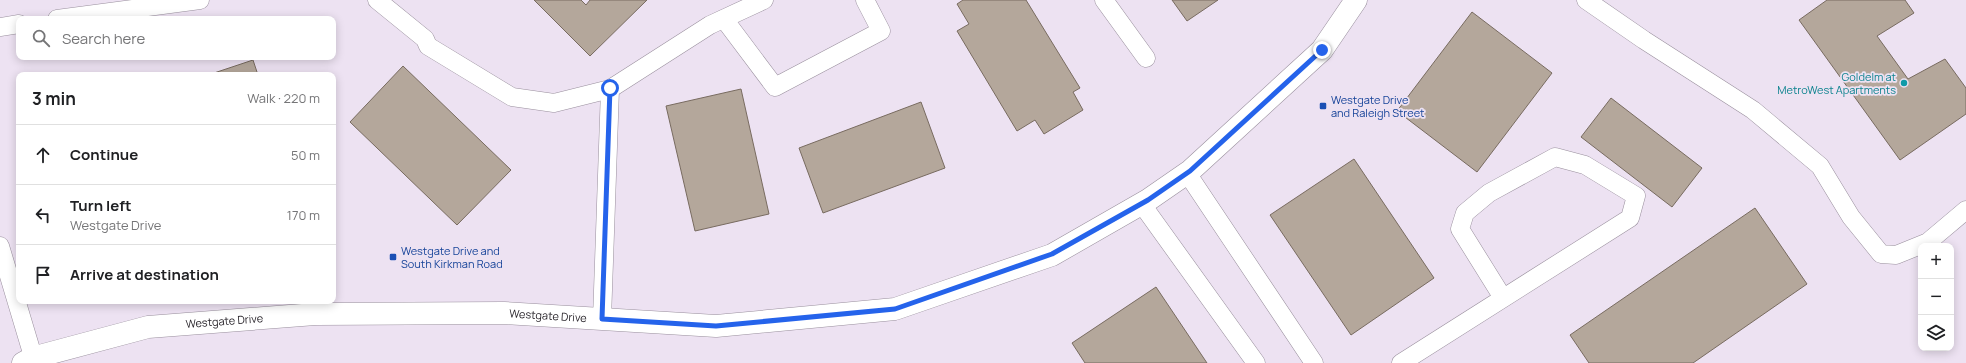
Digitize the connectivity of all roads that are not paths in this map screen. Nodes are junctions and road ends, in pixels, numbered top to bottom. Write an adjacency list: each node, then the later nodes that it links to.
1 (200, 0): 8 (lane)
2 (377, 0): 13 (lane)
3 (764, 0): 9 (lane)
4 (865, 0): 9 (lane)
5 (1104, 0): 12 (lane)
6 (1356, 0): 14 (street, Westgate Drive)
7 (1586, 0): 16 (lane)
8 (80, 16)
9 (724, 19): 13 (lane)
10 (16, 24): 11 (lane)
11 (0, 27)
12 (1146, 58)
13 (610, 88): 19 (lane)
14 (1187, 173): 15 (street, Westgate Drive); 22 (lane)
15 (1141, 203): 19 (street, Westgate Drive); 21 (lane)
16 (1966, 210)
17 (0, 246): 20 (lane)
18 (1503, 298): 18 (lane); 23 (lane)
19 (602, 319): 20 (street, Westgate Drive)
20 (30, 361)
21 (1256, 363)
22 (1314, 363)
23 (1401, 363)

